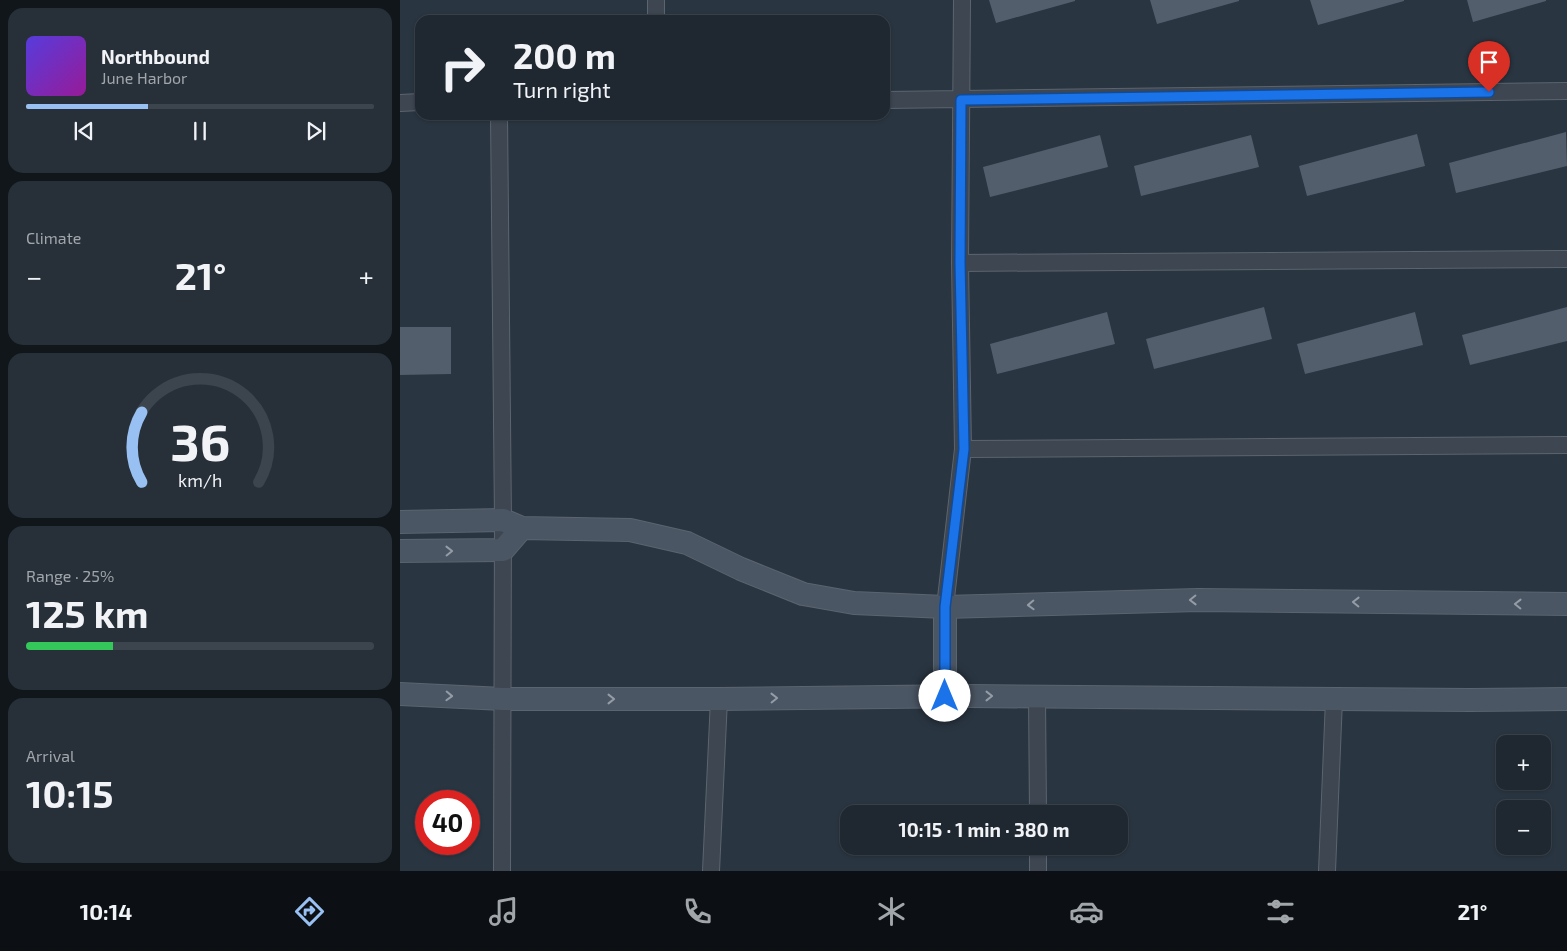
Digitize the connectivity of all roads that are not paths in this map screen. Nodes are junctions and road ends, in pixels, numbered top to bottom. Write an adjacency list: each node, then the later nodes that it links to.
1 (656, 0): 3 (street)
2 (962, 0): 6 (street)
3 (656, 15)
4 (1567, 91): 6 (street)
5 (890, 100): 6 (street)
6 (961, 100): 11 (street)
7 (415, 102): 8 (street)
8 (400, 103)
9 (499, 120): 15 (street)
10 (1567, 259): 11 (street)
11 (960, 263): 13 (street)
12 (1567, 445): 13 (street)
13 (964, 449): 19 (street)
14 (400, 522): 15 (street)
15 (513, 524): 16 (street); 19 (street)
16 (503, 550): 17 (street, one-way to 16); 23 (street)
17 (400, 551)
18 (1567, 604): 19 (street, one-way to 19)
19 (945, 607): 21 (street)
20 (400, 694): 23 (street, one-way to 23)
21 (945, 696): 22 (street, one-way to 22); 24 (street, one-way to 21)
22 (1037, 697): 25 (street); 27 (street)
23 (503, 699): 24 (street, one-way to 24); 29 (street)
24 (719, 699): 30 (street)
25 (1334, 699): 26 (street); 32 (street)
26 (1567, 699)
27 (1038, 805)
28 (1038, 855): 31 (street)
29 (502, 871)
30 (711, 871)
31 (1038, 871)
32 (1327, 871)

